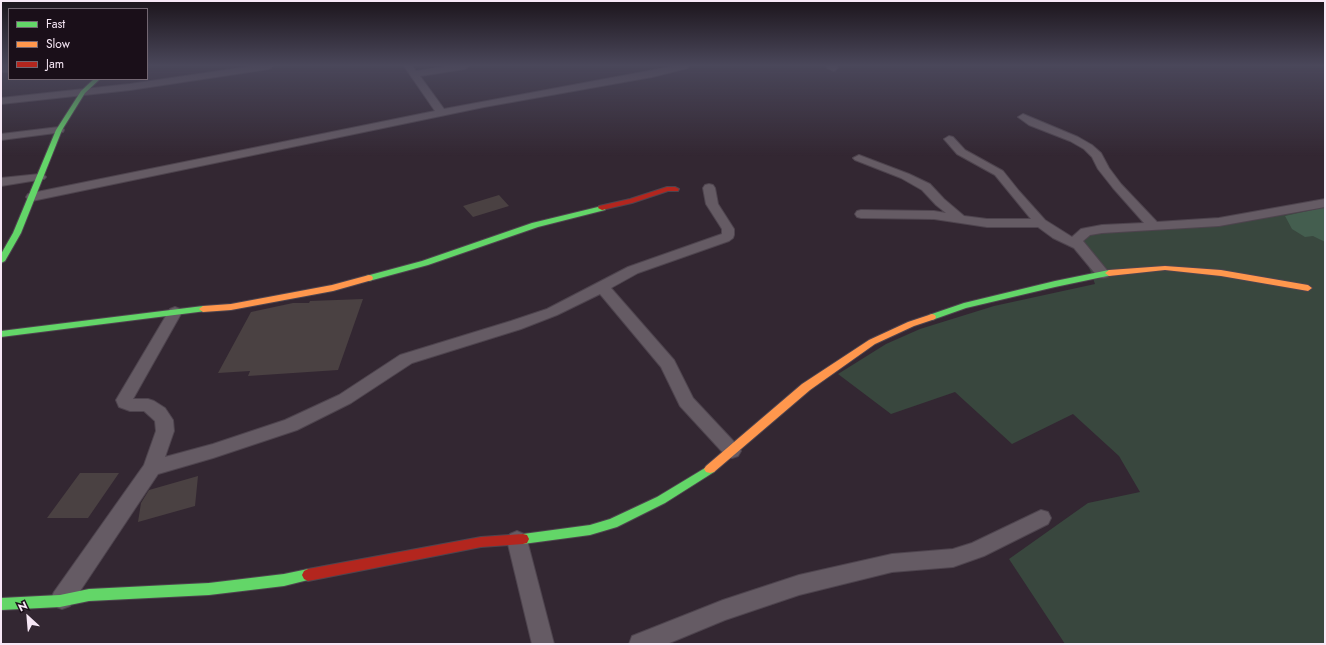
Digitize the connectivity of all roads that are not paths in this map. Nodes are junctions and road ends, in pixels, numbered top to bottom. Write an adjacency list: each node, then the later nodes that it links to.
1 (46, 96): 5 (street)
2 (80, 96): 8 (street)
3 (430, 96): 6 (street)
4 (528, 96): 6 (street)
5 (1, 101)
6 (442, 113): 16 (street)
7 (1023, 117): 21 (street)
8 (60, 130): 9 (street); 12 (street)
9 (1, 137)
10 (949, 140): 20 (street)
11 (859, 158): 19 (street)
12 (40, 177): 13 (street); 16 (street)
13 (1, 182)
14 (709, 188): 25 (street)
15 (674, 189): 27 (street)
16 (32, 197): 23 (street)
17 (1325, 203): 21 (street)
18 (861, 214): 19 (street)
19 (959, 218): 20 (street)
20 (1041, 223): 22 (street)
21 (1153, 225): 22 (street)
22 (1079, 245): 24 (street)
23 (1, 261)
24 (1103, 274): 26 (street); 29 (street)
25 (602, 287): 29 (street); 30 (street)
26 (1308, 288)
27 (175, 312): 28 (street); 30 (street)
28 (1, 334)
29 (732, 451): 32 (street)
30 (152, 468): 33 (street)
31 (1041, 518): 36 (street)
32 (517, 540): 33 (street); 35 (street)
33 (60, 601): 34 (street)
34 (1, 604)
35 (543, 644)
36 (640, 644)

